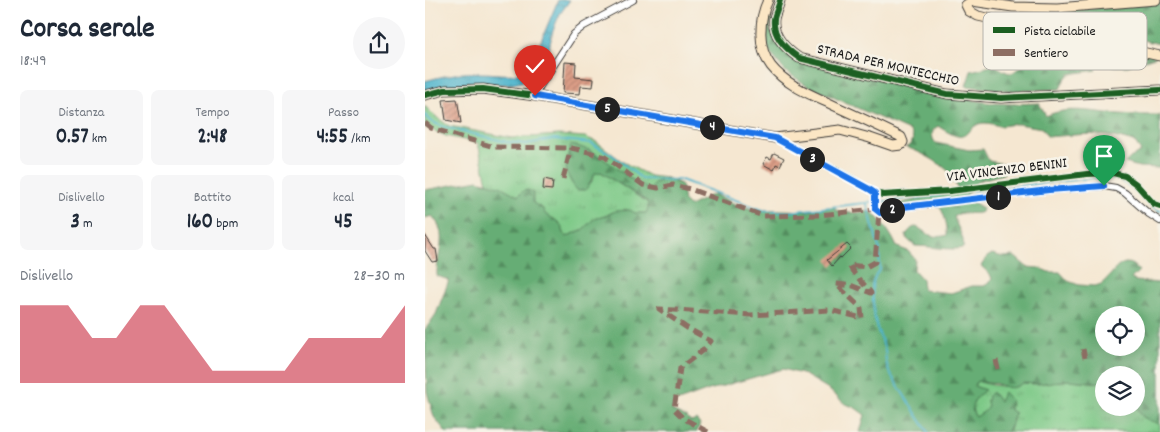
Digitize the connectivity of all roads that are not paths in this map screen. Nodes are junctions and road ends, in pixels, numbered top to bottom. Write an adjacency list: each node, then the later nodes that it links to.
1 (633, 0): 10 (street)
2 (768, 0): 11 (street)
3 (781, 0): 8 (street, STRADA PER MONTECCHIO)
4 (1156, 0): 5 (street)
5 (983, 17)
6 (1147, 53): 7 (street)
7 (1160, 56)
8 (1160, 90)
9 (425, 95): 10 (street, VIA VINCENZO BENINI)
10 (535, 96): 11 (street, VIA VINCENZO BENINI)
11 (775, 138): 12 (street, VIA VINCENZO BENINI)
12 (875, 195): 13 (street, VIA VINCENZO BENINI); 14 (street, VIA VINCENZO BENINI)
13 (1160, 206)
14 (1160, 221)

